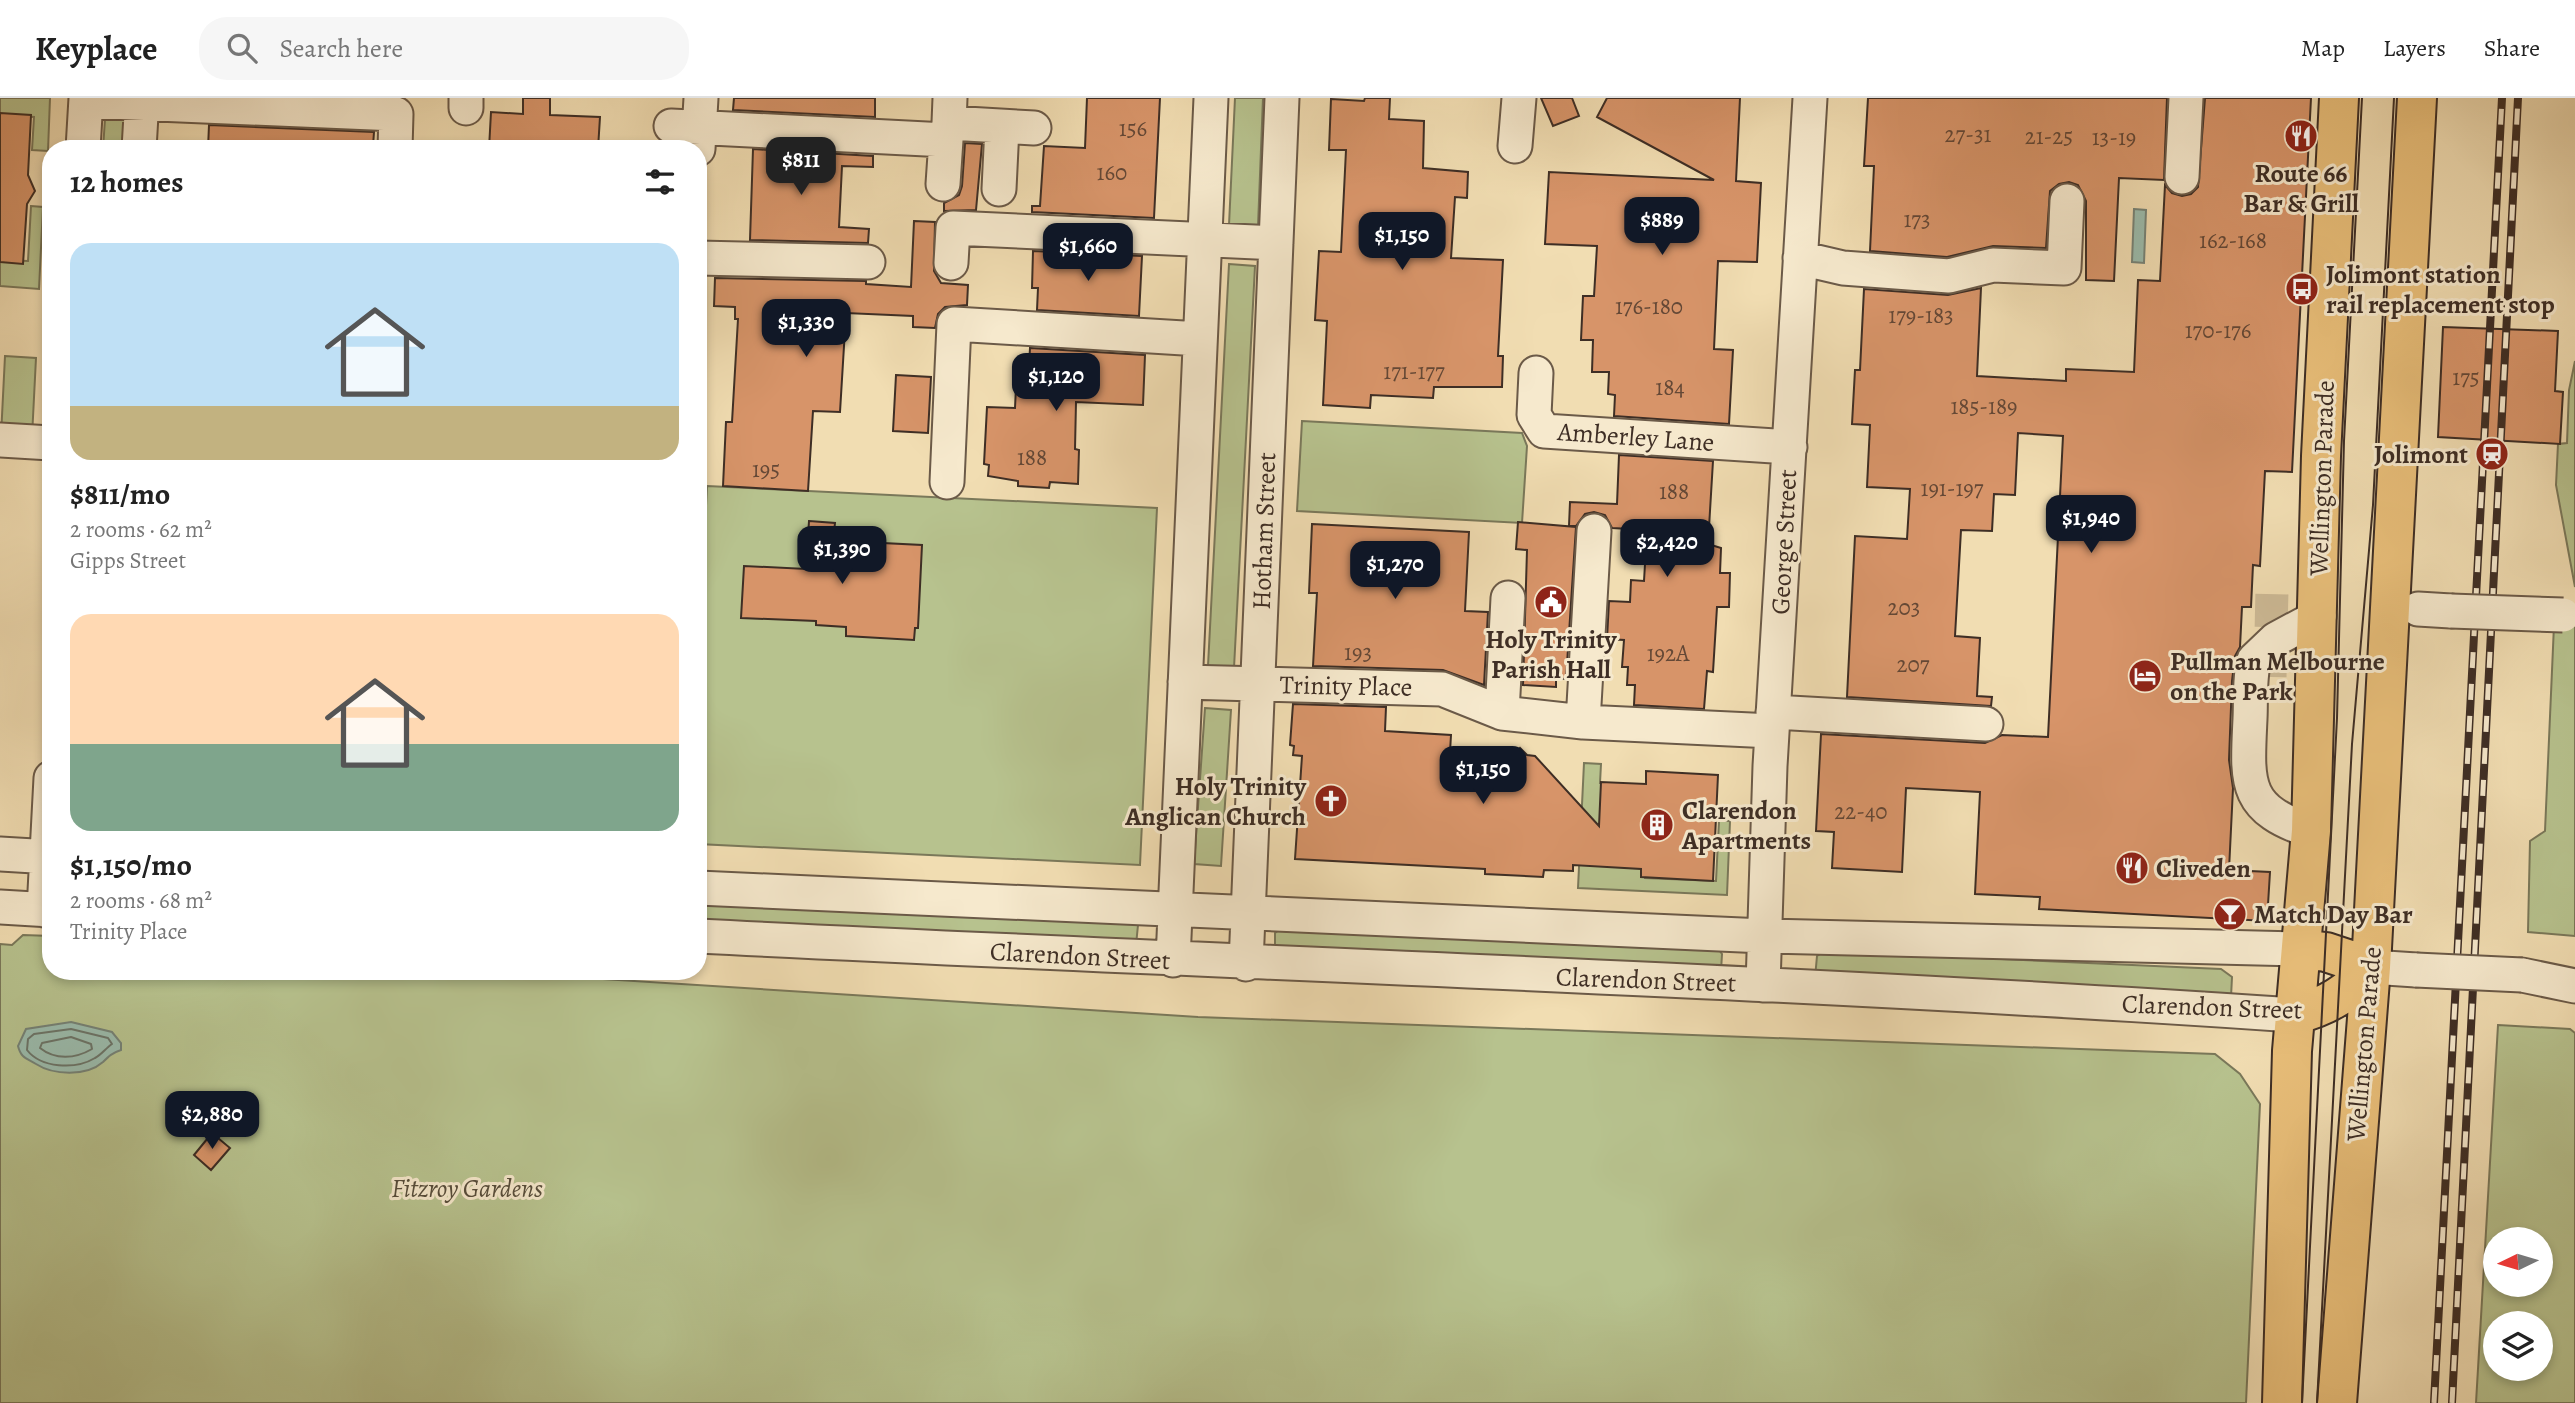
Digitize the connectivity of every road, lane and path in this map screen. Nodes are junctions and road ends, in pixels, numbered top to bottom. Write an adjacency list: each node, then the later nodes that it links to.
1 (950, 98): 19 (street)
2 (1211, 98): 21 (street)
3 (1282, 98): 22 (street, Hotham Street)
4 (1519, 98): 16 (street)
5 (1810, 98): 24 (street, George Street)
6 (2186, 98): 17 (street)
7 (2339, 98): 37 (main road, Wellington Parade)
8 (2417, 98): 59 (main road, Wellington Parade)
9 (86, 100): 10 (street); 13 (street)
10 (142, 101): 11 (street); 14 (street)
11 (302, 104): 15 (street)
12 (685, 125): 18 (street)
13 (84, 140)
14 (140, 140)
15 (395, 140)
16 (1515, 146)
17 (2182, 177)
18 (943, 184)
19 (999, 190)
20 (2067, 201): 24 (street)
21 (1205, 242): 22 (street); 26 (street); 27 (street)
22 (1276, 243): 40 (street, Hotham Street)
23 (707, 258): 25 (street)
24 (1800, 258): 31 (street, George Street)
25 (868, 262)
26 (951, 264)
27 (1200, 339): 32 (street); 39 (street)
28 (1536, 373): 31 (street, Amberley Lane)
29 (0, 440): 30 (street)
30 (42, 442)
31 (1790, 447): 43 (street, George Street)
32 (947, 481)
33 (1594, 531): 42 (street)
34 (1508, 598): 41 (street)
35 (2418, 609): 36 (street, bridge)
36 (2569, 615)
37 (2319, 616): 45 (street); 46 (main road, Wellington Parade)
38 (2270, 677): 45 (street)
39 (1185, 682): 40 (street, Trinity Place); 51 (street)
40 (1257, 684): 41 (street, Trinity Place); 53 (street, Hotham Street)
41 (1502, 713): 42 (street, Trinity Place)
42 (1583, 722): 43 (street, Trinity Place)
43 (1773, 722): 44 (street, Trinity Place); 55 (street, George Street)
44 (1986, 724)
45 (2263, 808): 46 (street)
46 (2311, 831): 56 (main road, Wellington Parade)
47 (0, 854): 48 (street)
48 (42, 857)
49 (707, 888): 51 (street, Clarendon Street)
50 (0, 907): 52 (street)
51 (1175, 909): 53 (street, Clarendon Street); 57 (street)
52 (42, 910)
53 (1247, 914): 55 (street, Clarendon Street); 58 (street, Hotham Street)
54 (707, 936): 57 (street, Clarendon Street)
55 (1764, 936): 56 (street, Clarendon Street); 60 (street, George Street)
56 (2301, 949): 59 (main road, Clarendon Street); 62 (main road, Wellington Parade)
57 (1173, 960): 58 (street, Clarendon Street)
58 (1245, 964): 60 (street, Clarendon Street)
59 (2371, 967): 61 (street, bridge); 62 (main road, Clarendon Street); 64 (main road, Wellington Parade)
60 (1763, 985): 62 (street, Clarendon Street)
61 (2575, 986)
62 (2294, 1014): 63 (main road, Wellington Parade)
63 (2282, 1403)
64 (2337, 1403)

